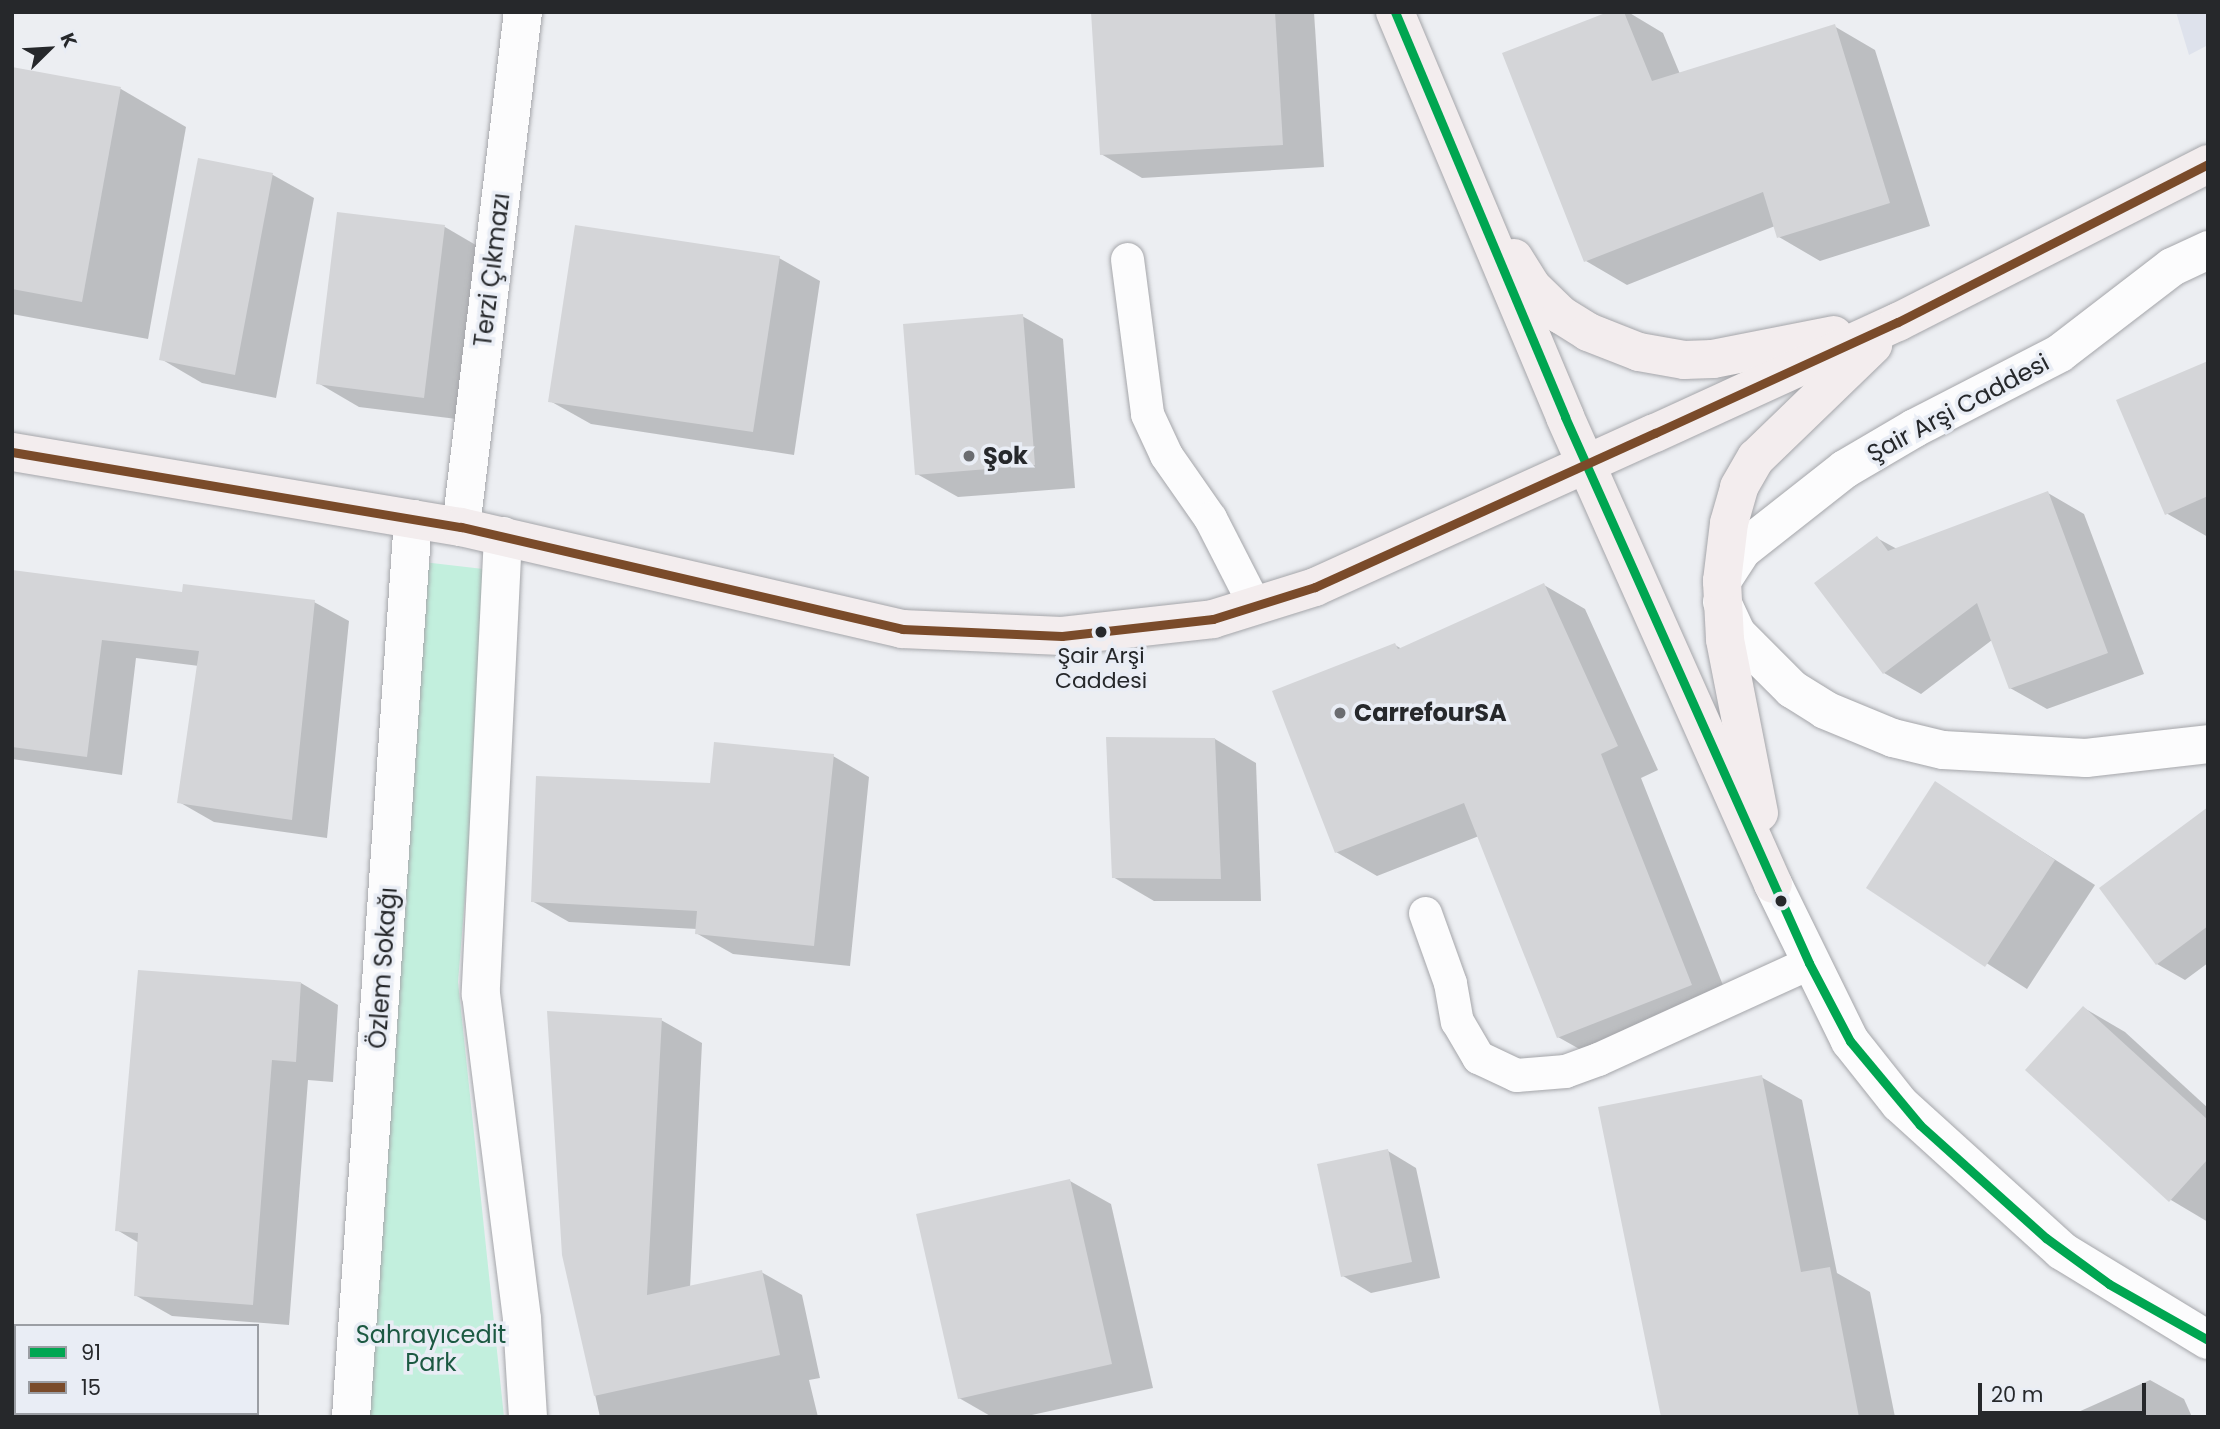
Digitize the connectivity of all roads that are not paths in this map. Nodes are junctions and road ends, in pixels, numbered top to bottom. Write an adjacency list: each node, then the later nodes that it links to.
1 (523, 12): 11 (street, Terzi Çıkmazı)
2 (1395, 12): 3 (main road)
3 (1455, 158): 7 (main road); 9 (main road)
4 (2208, 164): 7 (main road)
5 (2208, 250): 13 (street, Şair Arşi Caddesi)
6 (1127, 259): 14 (lane)
7 (1898, 322): 9 (main road); 13 (main road)
8 (12, 452): 10 (main road)
9 (1587, 464): 14 (main road); 16 (main road)
10 (413, 519): 11 (main road); 20 (street, Özlem Sokağı)
11 (461, 527): 12 (main road)
12 (503, 536): 14 (main road); 21 (street)
13 (1722, 591): 15 (street); 16 (main road)
14 (1255, 606)
15 (2208, 744)
16 (1773, 884): 18 (street)
17 (1425, 913): 18 (lane)
18 (1809, 963): 19 (street)
19 (2208, 1340)
20 (351, 1417)
21 (528, 1417)

